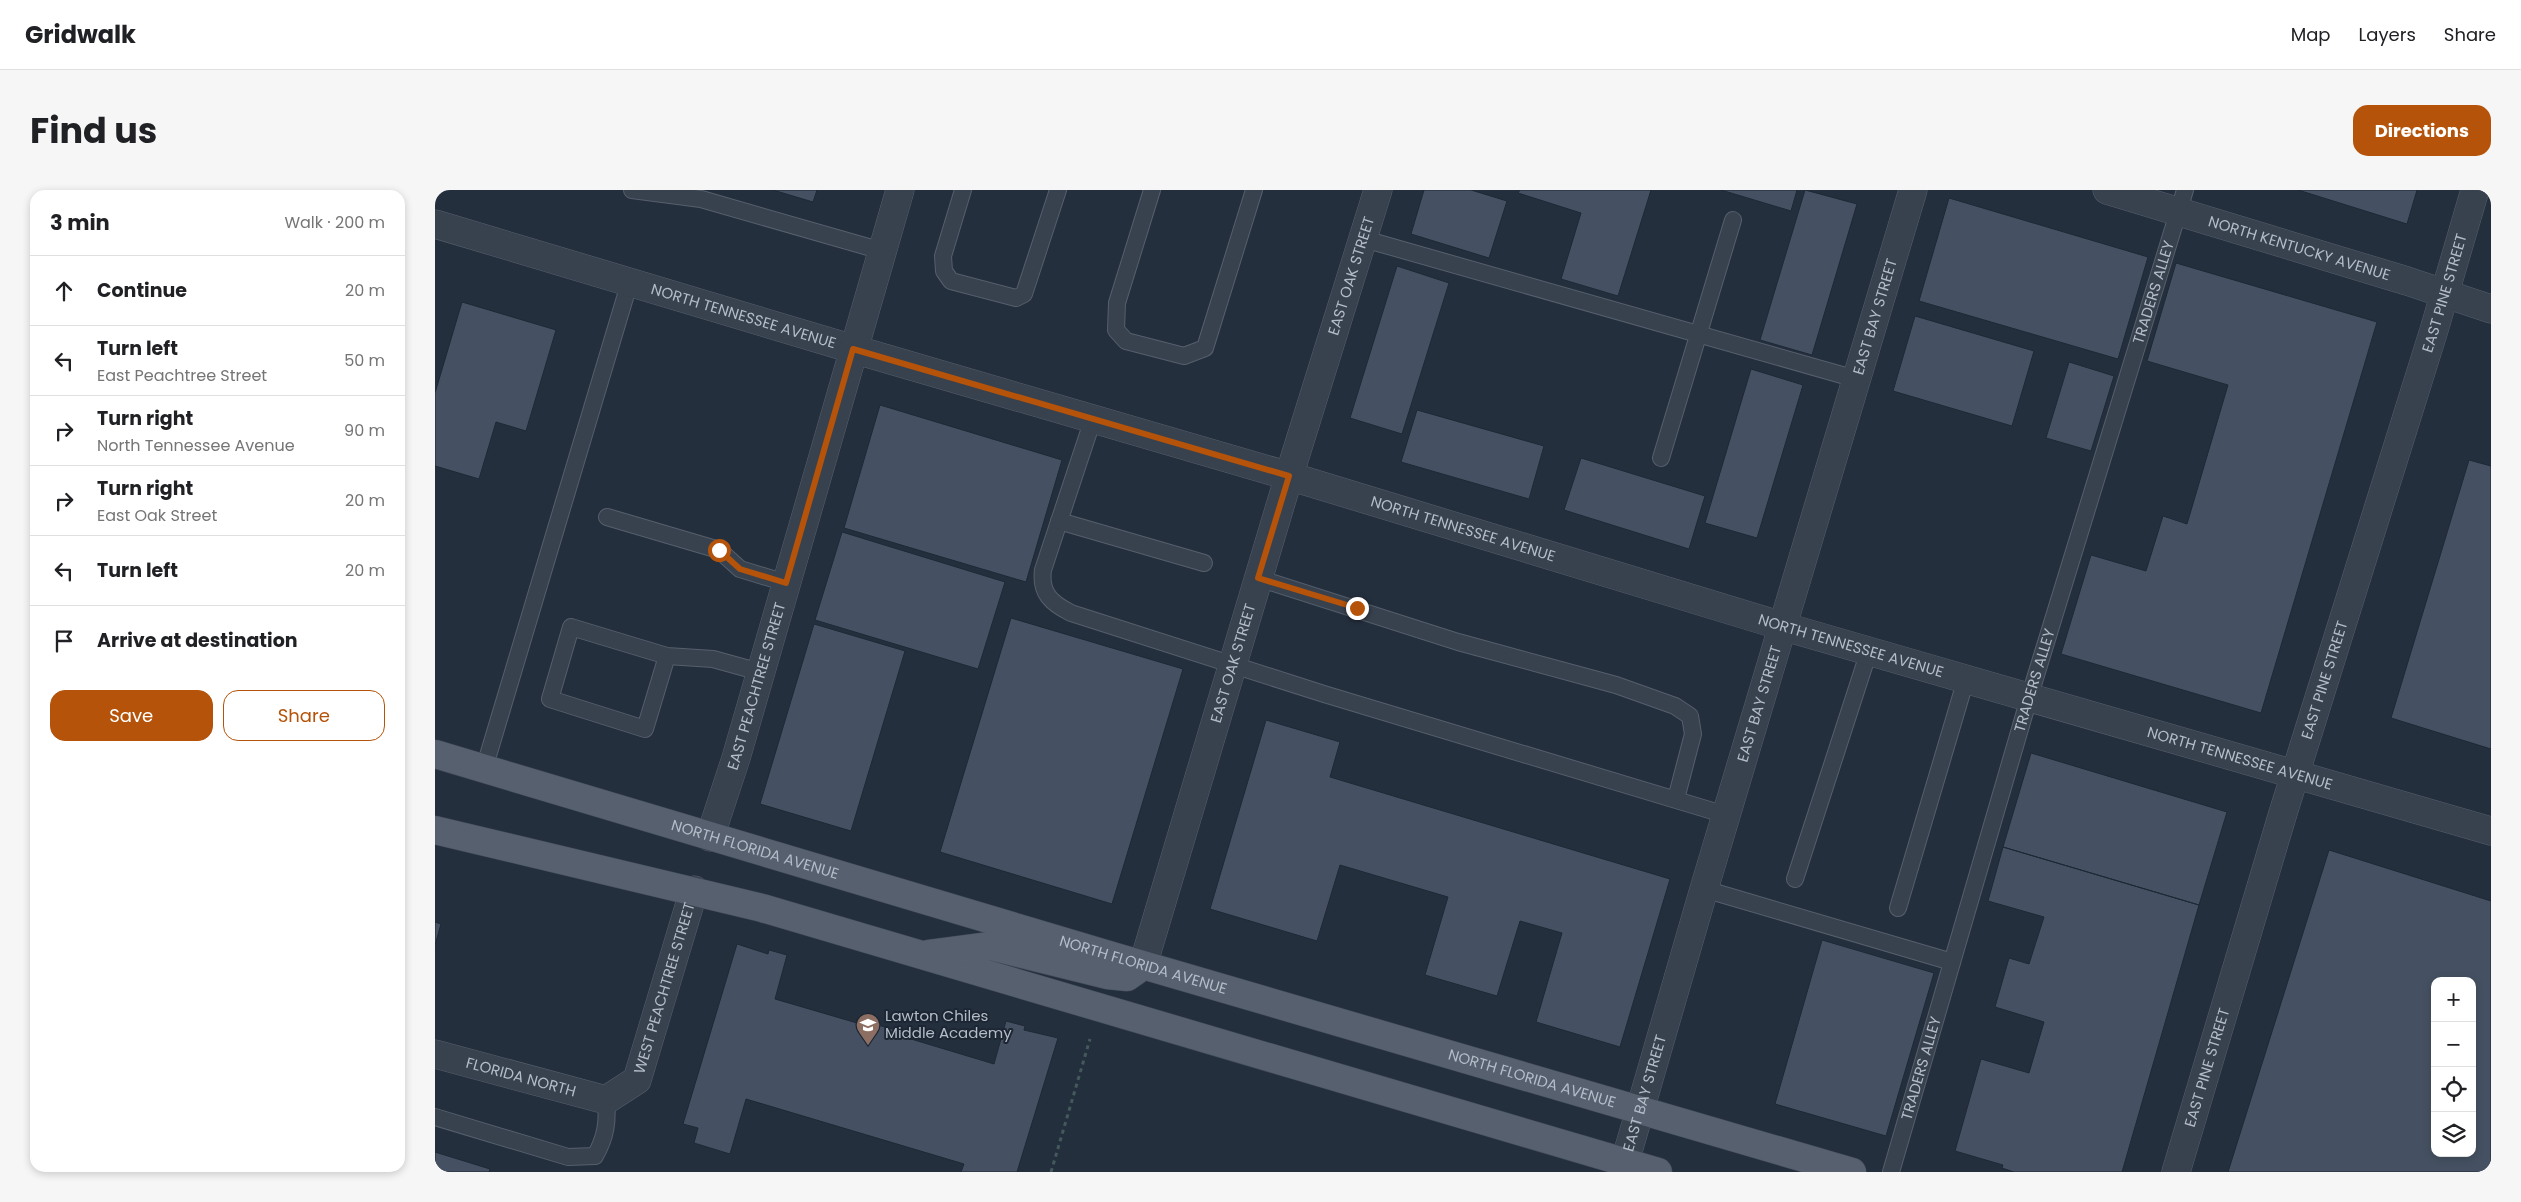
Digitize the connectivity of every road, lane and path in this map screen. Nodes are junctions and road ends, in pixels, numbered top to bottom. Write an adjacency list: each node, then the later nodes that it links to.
1 (632, 190): 15 (lane)
2 (900, 190): 15 (street, EAST PEACHTREE STREET)
3 (963, 190): 4 (lane)
4 (1058, 190)
5 (1151, 190): 6 (lane)
6 (1254, 190)
7 (1378, 190): 14 (street, EAST OAK STREET)
8 (1913, 190): 21 (street, EAST BAY STREET)
9 (2107, 190): 11 (street, NORTH KENTUCKY AVENUE)
10 (2475, 190): 17 (street, EAST PINE STREET)
11 (2181, 200): 17 (street, NORTH KENTUCKY AVENUE); 36 (lane, TRADERS ALLEY)
12 (1733, 220): 19 (lane)
13 (435, 224): 16 (street, NORTH TENNESSEE AVENUE)
14 (1364, 238): 19 (lane); 24 (street, EAST OAK STREET)
15 (882, 251): 20 (street, EAST PEACHTREE STREET)
16 (630, 281): 20 (street, NORTH TENNESSEE AVENUE); 38 (lane)
17 (2445, 294): 18 (street, NORTH KENTUCKY AVENUE); 39 (street, EAST PINE STREET)
18 (2491, 309)
19 (1698, 334): 21 (lane); 23 (lane)
20 (853, 349): 22 (street, NORTH TENNESSEE AVENUE); 29 (street, EAST PEACHTREE STREET)
21 (1856, 379): 30 (street, EAST BAY STREET)
22 (1093, 419): 24 (street, NORTH TENNESSEE AVENUE); 26 (lane)
23 (1661, 458)
24 (1289, 476): 28 (street, EAST OAK STREET); 30 (street, NORTH TENNESSEE AVENUE)
25 (607, 517): 29 (lane)
26 (1059, 521): 27 (lane); 33 (lane)
27 (1204, 563)
28 (1258, 578): 33 (street, EAST OAK STREET); 40 (lane)
29 (786, 583): 34 (street, EAST PEACHTREE STREET)
30 (1783, 626): 31 (street, NORTH TENNESSEE AVENUE); 41 (street, EAST BAY STREET)
31 (1869, 651): 35 (street, NORTH TENNESSEE AVENUE); 45 (lane)
32 (667, 656): 32 (lane); 34 (lane)
33 (1233, 665): 40 (lane); 51 (street, EAST OAK STREET)
34 (760, 672): 44 (street, EAST PEACHTREE STREET)
35 (1967, 680): 36 (street, NORTH TENNESSEE AVENUE); 48 (lane)
36 (2029, 698): 39 (street, NORTH TENNESSEE AVENUE); 50 (lane, TRADERS ALLEY)
37 (435, 754): 38 (main road, NORTH FLORIDA AVENUE)
38 (484, 769): 44 (main road, NORTH FLORIDA AVENUE)
39 (2295, 774): 43 (street, NORTH TENNESSEE AVENUE); 62 (street, EAST PINE STREET)
40 (1676, 799): 41 (lane)
41 (1726, 815): 46 (street, EAST BAY STREET)
42 (435, 830): 47 (main road)
43 (2491, 831)
44 (710, 837): 51 (main road, NORTH FLORIDA AVENUE)
45 (1795, 879)
46 (1704, 889): 50 (lane); 55 (street, EAST BAY STREET)
47 (694, 890): 49 (main road); 54 (street, WEST PEACHTREE STREET)
48 (1898, 908)
49 (920, 955): 51 (main road); 57 (main road)
50 (1952, 962): 61 (lane, TRADERS ALLEY)
51 (1143, 965): 55 (main road, NORTH FLORIDA AVENUE)
52 (1090, 1039): 58 (path)
53 (435, 1054): 54 (street, FLORIDA NORTH)
54 (606, 1100): 56 (lane)
55 (1639, 1109): 57 (street, EAST BAY STREET); 60 (main road, NORTH FLORIDA AVENUE)
56 (435, 1117)
57 (1624, 1167): 59 (main road)
58 (1051, 1172)
59 (1658, 1172)
60 (1852, 1172)
61 (1891, 1172)
62 (2176, 1172)

